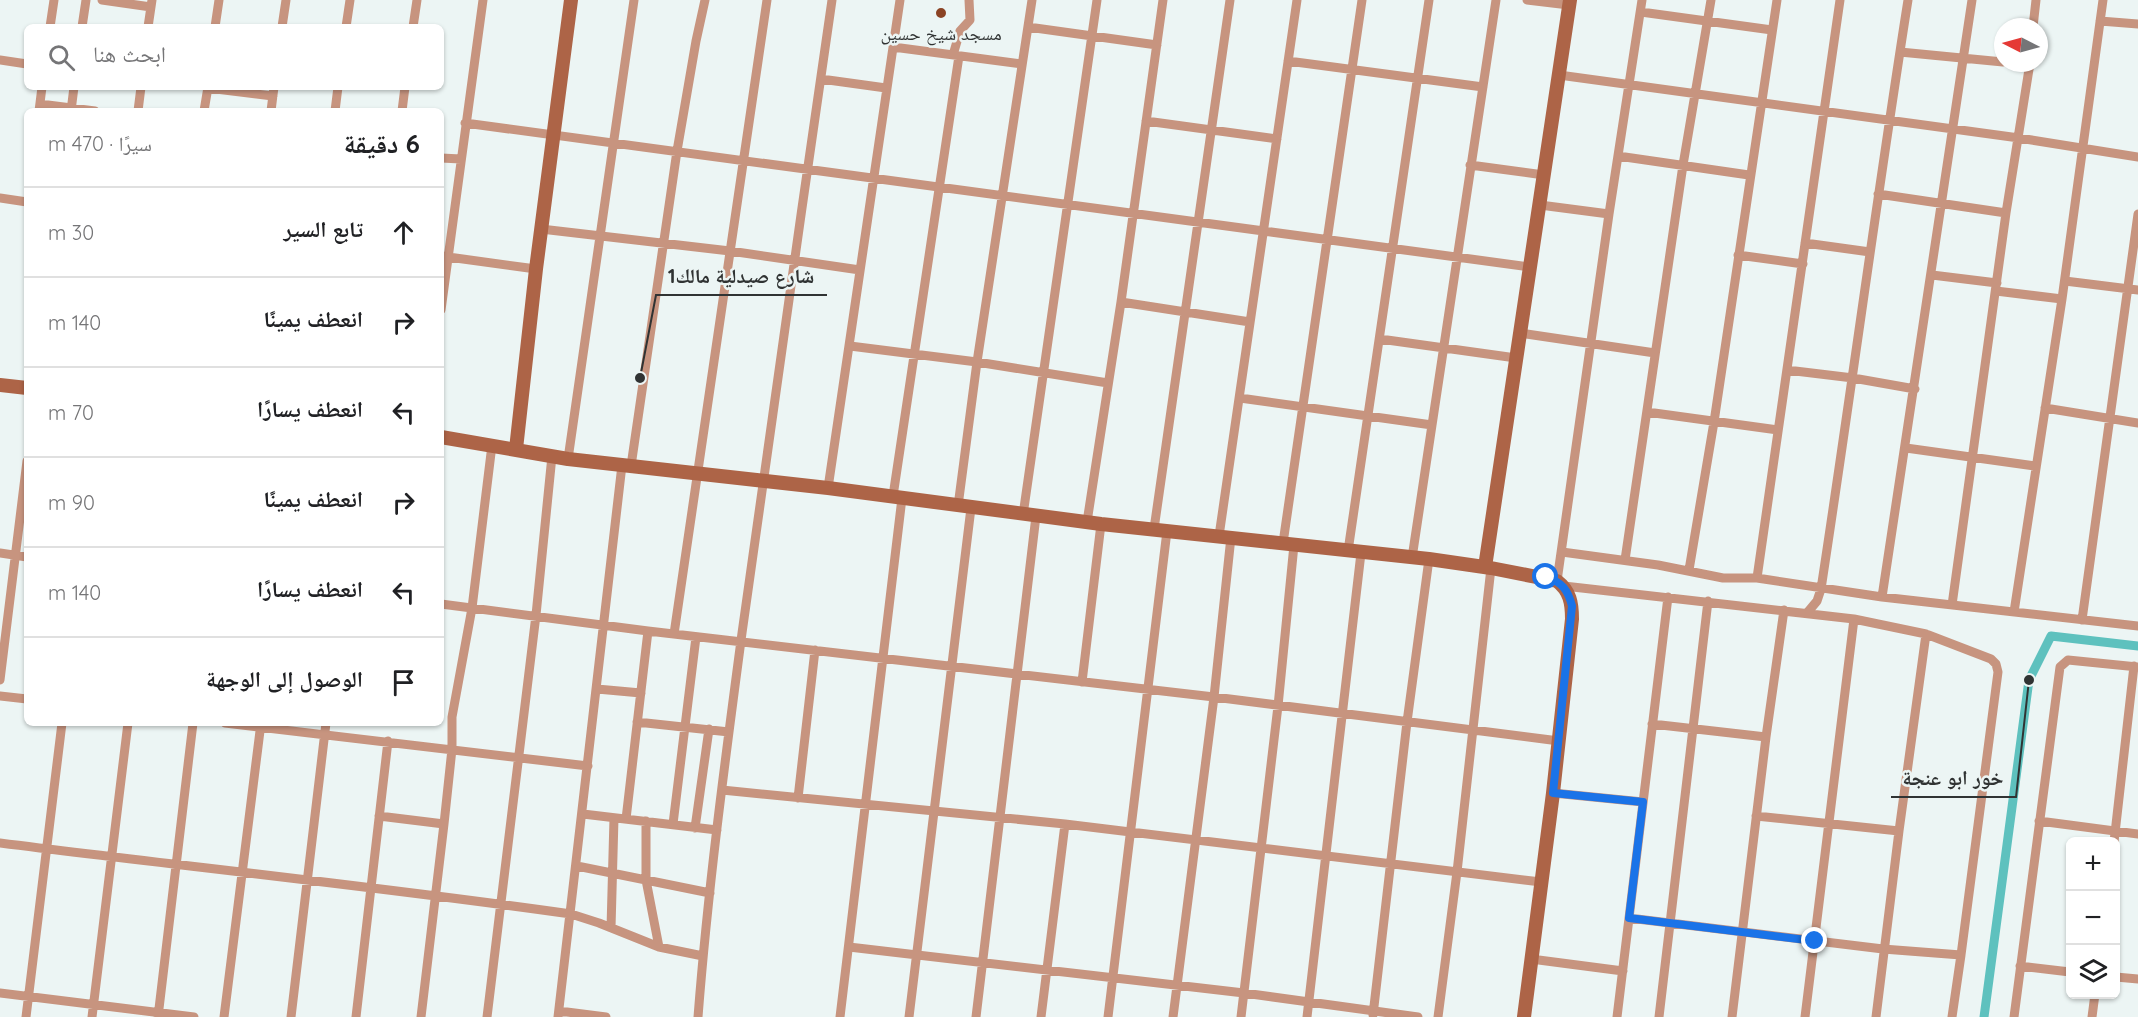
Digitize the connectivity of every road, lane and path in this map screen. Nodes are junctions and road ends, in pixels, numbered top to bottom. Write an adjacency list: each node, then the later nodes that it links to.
1 (54, 0): 39 (street)
2 (86, 0): 40 (street)
3 (102, 0): 34 (street)
4 (219, 0): 42 (street)
5 (286, 0): 43 (street)
6 (350, 0): 44 (street)
7 (417, 0): 45 (street)
8 (483, 0): 89 (street)
9 (571, 0): 92 (main road)
10 (634, 0): 95 (street)
11 (705, 0): 97 (street)
12 (767, 0): 102 (street)
13 (829, 0): 64 (street)
14 (900, 0): 51 (street)
15 (969, 0): 53 (street)
16 (1032, 0): 47 (street)
17 (1097, 0): 49 (street)
18 (1164, 0): 50 (street)
19 (1230, 0): 90 (street)
20 (1297, 0): 56 (street)
21 (1362, 0): 60 (street)
22 (1429, 0): 63 (street)
23 (1496, 0): 66 (street)
24 (1527, 0): 33 (street)
25 (1642, 0): 35 (street)
26 (1711, 0): 38 (street)
27 (1777, 0): 48 (street)
28 (1840, 0): 86 (street)
29 (1908, 0): 52 (street)
30 (1972, 0): 54 (street)
31 (2036, 0): 36 (street)
32 (2102, 0): 37 (street)
33 (1569, 3): 62 (main road)
34 (151, 4): 41 (street)
35 (1641, 12): 38 (street); 65 (street)
36 (2034, 18)
37 (2100, 21): 46 (street); 96 (street)
38 (1708, 22): 48 (street); 76 (street)
39 (51, 24)
40 (82, 24)
41 (148, 24)
42 (215, 24)
43 (282, 24)
44 (346, 24)
45 (413, 24)
46 (2138, 24)
47 (1028, 27): 49 (street); 59 (street)
48 (1772, 30): 77 (street)
49 (1092, 35): 50 (street); 115 (street)
50 (1157, 45): 88 (street)
51 (893, 47): 53 (street); 67 (street)
52 (1899, 52): 54 (street); 87 (street)
53 (956, 56): 59 (street); 109 (street)
54 (1964, 57): 57 (street); 91 (street)
55 (0, 60): 58 (street)
56 (1288, 61): 60 (street); 94 (street)
57 (1994, 61)
58 (24, 64)
59 (1022, 64): 111 (street)
60 (1352, 70): 63 (street); 125 (street)
61 (2029, 72): 93 (street)
62 (1558, 75): 65 (street); 106 (main road)
63 (1418, 78): 66 (street); 128 (street)
64 (821, 79): 67 (street); 105 (street)
65 (1630, 85): 76 (street); 98 (street)
66 (1483, 87): 103 (street)
67 (886, 88): 108 (street)
68 (42, 90): 78 (street)
69 (74, 90): 80 (street)
70 (141, 90): 81 (street)
71 (208, 90): 82 (street)
72 (247, 90): 75 (street)
73 (338, 90): 84 (street)
74 (405, 90): 85 (street)
75 (273, 92): 83 (street)
76 (1695, 94): 77 (street); 104 (street)
77 (1761, 103): 86 (street); 107 (street)
78 (39, 107): 79 (street)
79 (55, 108)
80 (71, 108)
81 (138, 108)
82 (204, 108)
83 (271, 108)
84 (335, 108)
85 (402, 108)
86 (1824, 112): 87 (street); 127 (street)
87 (1888, 120): 91 (street); 110 (street)
88 (1146, 121): 90 (street); 117 (street)
89 (465, 123): 92 (street); 101 (street)
90 (1211, 130): 94 (street); 121 (street)
91 (1952, 130): 93 (street); 114 (street)
92 (554, 134): 95 (street); 122 (main road)
93 (2019, 138): 96 (street); 118 (street)
94 (1277, 139): 123 (street)
95 (612, 142): 97 (street); 124 (street)
96 (2082, 148): 99 (street); 140 (street)
97 (677, 151): 102 (street); 126 (street)
98 (1618, 156): 104 (street); 119 (street)
99 (2138, 157)
100 (444, 158): 101 (street)
101 (461, 159): 132 (street)
102 (743, 159): 105 (street); 129 (street)
103 (1470, 165): 106 (street); 133 (street)
104 (1683, 165): 107 (street); 153 (street)
105 (807, 169): 108 (street); 134 (street)
106 (1544, 175): 116 (main road)
107 (1749, 175): 131 (street)
108 (873, 179): 109 (street); 138 (street)
109 (938, 187): 111 (street); 154 (street)
110 (1878, 194): 114 (street); 130 (street)
111 (1004, 195): 115 (street); 156 (street)
112 (0, 198): 113 (street)
113 (24, 201)
114 (1942, 203): 118 (street); 139 (street)
115 (1069, 204): 117 (street); 158 (street)
116 (1540, 205): 119 (street); 136 (main road)
117 (1134, 213): 121 (street); 145 (street)
118 (2006, 213): 141 (street)
119 (1609, 214): 150 (street)
120 (2138, 214): 142 (street)
121 (1197, 221): 123 (street); 146 (street)
122 (541, 229): 124 (street); 137 (main road)
123 (1263, 230): 125 (street); 147 (street)
124 (599, 235): 126 (street); 180 (street)
125 (1328, 239): 128 (street); 165 (street)
126 (664, 243): 129 (street); 181 (street)
127 (1806, 243): 130 (street); 135 (street)
128 (1392, 249): 133 (street); 149 (street)
129 (730, 251): 134 (street); 183 (street)
130 (1870, 252): 159 (street)
131 (1738, 255): 135 (street); 170 (street)
132 (445, 256): 137 (street)
133 (1457, 257): 136 (street); 152 (street)
134 (794, 261): 138 (street); 184 (street)
135 (1803, 264): 157 (street)
136 (1530, 267): 148 (main road)
137 (536, 269): 177 (main road)
138 (860, 270): 151 (street)
139 (1932, 275): 141 (street); 163 (street)
140 (2065, 281): 142 (street); 144 (street)
141 (1996, 287): 144 (street); 179 (street)
142 (2127, 289): 143 (street); 169 (street)
143 (2138, 290)
144 (2062, 299): 166 (street)
145 (1121, 302): 146 (street); 160 (street)
146 (1185, 312): 147 (street); 192 (street)
147 (1250, 322): 164 (street)
148 (1520, 333): 150 (street); 155 (main road)
149 (1380, 339): 152 (street); 168 (street)
150 (1590, 344): 153 (street); 196 (street)
151 (850, 346): 154 (street); 186 (street)
152 (1444, 347): 155 (street); 172 (street)
153 (1655, 353): 167 (street)
154 (914, 355): 156 (street); 187 (street)
155 (1516, 358): 203 (main road)
156 (977, 362): 158 (street); 188 (street)
157 (1787, 370): 159 (street); 173 (street)
158 (1043, 372): 160 (street); 189 (street)
159 (1853, 378): 163 (street); 207 (street)
160 (1108, 383): 190 (street)
161 (0, 385): 162 (main road)
162 (24, 388)
163 (1915, 389): 176 (street)
164 (1240, 398): 165 (street); 193 (street)
165 (1303, 408): 168 (street); 194 (street)
166 (2045, 408): 169 (street); 182 (street)
167 (1647, 412): 170 (street); 202 (street)
168 (1368, 416): 172 (street); 195 (street)
169 (2109, 418): 171 (street); 219 (street)
170 (1714, 422): 173 (street); 204 (street)
171 (2138, 423)
172 (1432, 425): 200 (street)
173 (1778, 430): 205 (street)
174 (444, 437): 175 (main road)
175 (492, 445): 177 (main road); 213 (street)
176 (1906, 448): 179 (street); 209 (street)
177 (516, 449): 178 (main road)
178 (552, 456): 180 (main road); 217 (street)
179 (1972, 458): 182 (street); 212 (street)
180 (568, 459): 181 (main road)
181 (626, 466): 183 (main road); 220 (street)
182 (2035, 466): 215 (street)
183 (697, 474): 184 (main road); 223 (street)
184 (762, 481): 186 (main road); 226 (street)
185 (24, 487): 198 (street)
186 (828, 489): 187 (main road)
187 (897, 497): 188 (main road); 228 (street)
188 (965, 507): 189 (main road); 229 (street)
189 (1030, 515): 190 (main road); 231 (street)
190 (1087, 522): 191 (main road)
191 (1101, 524): 192 (main road); 233 (street)
192 (1160, 530): 193 (main road); 235 (street)
193 (1225, 537): 194 (main road); 238 (street)
194 (1289, 544): 195 (main road); 240 (street)
195 (1354, 552): 200 (main road); 241 (street)
196 (1562, 552): 202 (street); 206 (street)
197 (0, 553): 198 (street)
198 (16, 556): 199 (street); 232 (street)
199 (24, 557)
200 (1413, 558): 201 (main road)
201 (1429, 559): 203 (main road); 243 (street)
202 (1624, 560): 204 (street)
203 (1488, 567): 206 (main road); 253 (street)
204 (1689, 570): 205 (street)
205 (1757, 578): 207 (street)
206 (1560, 583): 208 (street); 259 (main road)
207 (1821, 589): 209 (street); 216 (street)
208 (1668, 597): 210 (street); 244 (street)
209 (1882, 597): 212 (street)
210 (1708, 601): 214 (street); 254 (street)
211 (444, 604): 213 (street)
212 (1952, 605): 215 (street)
213 (472, 608): 217 (street); 260 (street)
214 (1784, 610): 216 (street); 257 (street)
215 (2014, 612): 219 (street)
216 (1807, 613): 218 (street)
217 (536, 615): 220 (street); 261 (street)
218 (1854, 619): 224 (street); 277 (street)
219 (2082, 620): 221 (street)
220 (604, 625): 222 (street); 234 (street)
221 (2138, 627)
222 (648, 632): 223 (street); 236 (street)
223 (674, 634): 225 (street)
224 (1926, 634): 285 (street); 318 (street)
225 (696, 637): 226 (street); 251 (street)
226 (741, 641): 227 (street); 255 (street)
227 (815, 650): 228 (street); 265 (street)
228 (883, 658): 229 (street); 267 (street)
229 (951, 666): 231 (street); 268 (street)
230 (2136, 667): 276 (street); 283 (street)
231 (1017, 674): 233 (street); 271 (street)
232 (0, 680)
233 (1082, 682): 235 (street)
234 (597, 689): 236 (street); 262 (street)
235 (1147, 690): 238 (street); 284 (street)
236 (641, 693): 242 (street)
237 (0, 696): 239 (street)
238 (1214, 697): 240 (street); 288 (street)
239 (24, 699)
240 (1278, 706): 241 (street); 290 (street)
241 (1341, 714): 243 (street); 293 (street)
242 (637, 722): 251 (street); 274 (street)
243 (1407, 722): 253 (street); 294 (street)
244 (1652, 724): 254 (street); 266 (street)
245 (62, 726): 291 (street)
246 (128, 726): 292 (street)
247 (193, 726): 295 (street)
248 (261, 726): 298 (street)
249 (267, 726): 256 (street)
250 (326, 726): 256 (street)
251 (686, 726): 252 (street); 279 (street)
252 (709, 729): 255 (street); 281 (street)
253 (1473, 729): 259 (street); 297 (street)
254 (1694, 729): 257 (street); 309 (street)
255 (729, 732): 263 (street)
256 (324, 735): 258 (street); 300 (street)
257 (1766, 737): 272 (street)
258 (388, 741): 260 (street); 270 (street)
259 (1559, 741): 264 (main road)
260 (452, 749): 261 (street); 278 (street)
261 (518, 757): 262 (street); 306 (street)
262 (588, 765): 269 (street)
263 (722, 790): 265 (street); 282 (street)
264 (1553, 793): 266 (street); 302 (main road)
265 (798, 798): 267 (street)
266 (1643, 802): 308 (street)
267 (866, 803): 268 (street); 314 (street)
268 (934, 809): 271 (street); 316 (street)
269 (583, 814): 273 (street); 296 (street)
270 (379, 816): 278 (street); 303 (street)
271 (1000, 816): 280 (street); 320 (street)
272 (1756, 816): 277 (street); 311 (street)
273 (614, 818): 274 (street); 299 (street)
274 (626, 819): 275 (street)
275 (646, 821): 279 (street); 301 (street)
276 (2039, 821): 283 (street); 321 (street)
277 (1828, 823): 285 (street); 312 (street)
278 (444, 824): 305 (street)
279 (673, 824): 281 (street)
280 (1065, 824): 284 (street); 322 (street)
281 (695, 828): 282 (street)
282 (717, 830): 304 (street)
283 (2116, 830): 286 (street); 287 (street)
284 (1129, 831): 288 (street); 326 (street)
285 (1899, 831): 315 (street)
286 (2138, 834)
287 (2115, 837)
288 (1195, 839): 290 (street); 328 (street)
289 (0, 843): 291 (street)
290 (1261, 848): 293 (street); 330 (street)
291 (46, 849): 292 (street); 331 (street)
292 (111, 856): 295 (street); 334 (street)
293 (1326, 856): 294 (street); 333 (street)
294 (1390, 864): 297 (street); 336 (street)
295 (177, 866): 298 (street); 337 (street)
296 (577, 866): 299 (street); 307 (street)
297 (1457, 872): 302 (street); 357 (street)
298 (243, 873): 300 (street); 341 (street)
299 (614, 873): 301 (street); 310 (street)
300 (308, 880): 303 (street); 342 (street)
301 (646, 880): 304 (street); 313 (street)
302 (1541, 882): 319 (main road)
303 (370, 887): 305 (street); 343 (street)
304 (710, 893): 317 (street)
305 (436, 895): 306 (street); 344 (street)
306 (501, 904): 307 (street); 345 (street)
307 (571, 914): 310 (street); 335 (street)
308 (1629, 918): 309 (street); 323 (street)
309 (1670, 923): 311 (street); 360 (street)
310 (611, 927): 313 (street)
311 (1742, 933): 312 (street); 361 (street)
312 (1815, 941): 315 (street); 362 (street)
313 (659, 947): 317 (street)
314 (849, 947): 316 (street); 348 (street)
315 (1883, 949): 318 (street); 363 (street)
316 (916, 954): 320 (street); 349 (street)
317 (703, 956): 347 (street)
318 (1961, 956): 364 (street)
319 (1531, 959): 323 (street); 358 (main road)
320 (983, 963): 322 (street); 350 (street)
321 (2020, 966): 324 (street); 365 (street)
322 (1046, 969): 326 (street); 351 (street)
323 (1623, 971): 359 (street)
324 (2066, 972)
325 (2120, 977): 327 (street)
326 (1113, 978): 328 (street); 352 (street)
327 (2138, 979)
328 (1178, 986): 330 (street); 353 (street)
329 (0, 993): 331 (street)
330 (1244, 993): 333 (street); 354 (street)
331 (28, 997): 334 (street); 338 (street)
332 (2094, 999): 366 (street)
333 (1308, 1002): 336 (street); 355 (street)
334 (93, 1005): 337 (street); 339 (street)
335 (559, 1014): 346 (street)
336 (1373, 1014): 356 (street)
337 (158, 1015): 340 (street)
338 (26, 1017)
339 (92, 1017)
340 (194, 1017)
341 (224, 1017)
342 (291, 1017)
343 (356, 1017)
344 (421, 1017)
345 (487, 1017)
346 (606, 1017)
347 (698, 1017)
348 (840, 1017)
349 (909, 1017)
350 (976, 1017)
351 (1041, 1017)
352 (1108, 1017)
353 (1173, 1017)
354 (1240, 1017)
355 (1306, 1017)
356 (1418, 1017)
357 (1438, 1017)
358 (1524, 1017)
359 (1617, 1017)
360 (1659, 1017)
361 (1732, 1017)
362 (1805, 1017)
363 (1876, 1017)
364 (1952, 1017)
365 (2014, 1017)
366 (2092, 1017)

